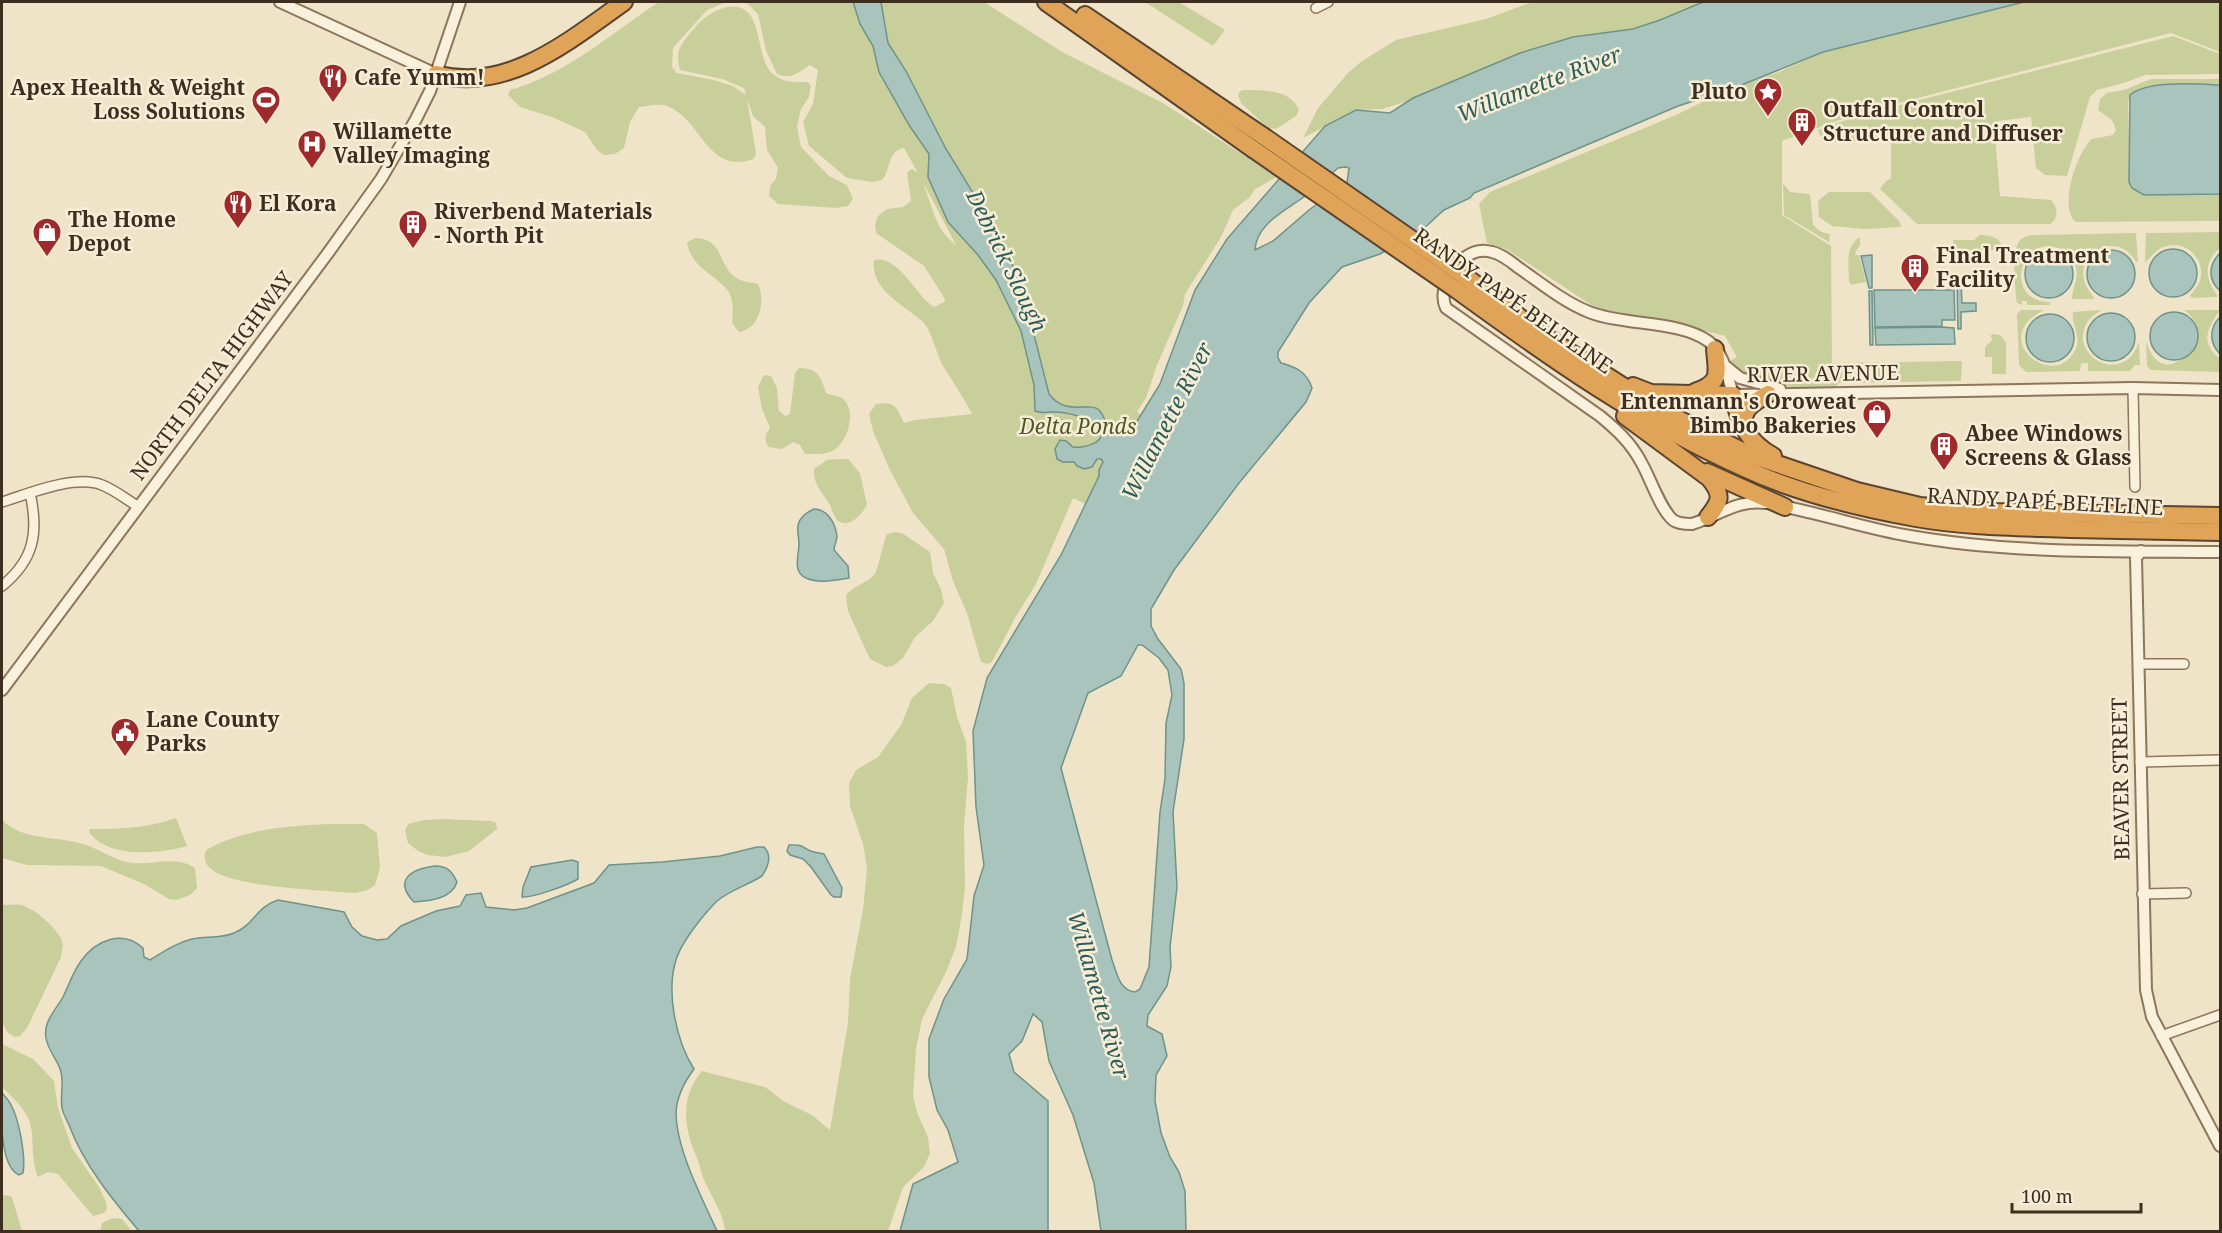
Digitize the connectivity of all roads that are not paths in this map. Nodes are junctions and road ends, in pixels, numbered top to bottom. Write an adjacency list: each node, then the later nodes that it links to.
1 (280, 2): 9 (street)
2 (459, 2): 9 (street, NORTH DELTA HIGHWAY)
3 (624, 2): 9 (highway)
4 (1034, 2): 10 (highway)
5 (1046, 2): 10 (highway, RANDY PAPÉ BELTLINE)
6 (1065, 2): 11 (highway, RANDY PAPÉ BELTLINE)
7 (1328, 2): 8 (street)
8 (1316, 8)
9 (436, 74): 29 (street, NORTH DELTA HIGHWAY)
10 (1188, 101): 11 (highway, RANDY PAPÉ BELTLINE)
11 (1258, 142): 12 (highway, RANDY PAPÉ BELTLINE, bridge)
12 (1461, 284): 13 (highway, RANDY PAPÉ BELTLINE); 16 (highway, RANDY PAPÉ BELTLINE)
13 (1505, 306): 21 (highway); 25 (highway, RANDY PAPÉ BELTLINE)
14 (1715, 349): 15 (street, RIVER AVENUE); 21 (highway); 32 (street, RIVER AVENUE)
15 (1723, 364): 20 (street); 22 (street, RIVER AVENUE)
16 (1576, 375): 24 (highway); 33 (highway, RANDY PAPÉ BELTLINE)
17 (2133, 388): 18 (street, RIVER AVENUE); 20 (street, RIVER AVENUE); 26 (street)
18 (2220, 390)
19 (1768, 394): 20 (street, RIVER AVENUE); 22 (street, RIVER AVENUE); 23 (highway)
20 (1798, 394)
21 (1689, 395): 22 (highway)
22 (1733, 395): 23 (highway)
23 (1742, 426): 25 (highway)
24 (1692, 466): 30 (highway); 32 (highway)
25 (1808, 475): 31 (highway, RANDY PAPÉ BELTLINE)
26 (2135, 487)
27 (30, 493): 28 (street); 29 (street); 36 (street)
28 (2, 502)
29 (139, 507): 39 (street, NORTH DELTA HIGHWAY)
30 (1785, 507): 32 (street, RIVER AVENUE); 34 (street, RIVER AVENUE)
31 (2220, 516)
32 (1708, 517)
33 (2220, 532)
34 (2141, 551): 35 (street, RIVER AVENUE); 37 (street, BEAVER STREET)
35 (2220, 552)
36 (2, 586)
37 (2139, 664): 38 (street); 41 (street, BEAVER STREET)
38 (2184, 664)
39 (2, 690)
40 (2220, 760): 41 (street)
41 (2140, 762): 43 (street, BEAVER STREET)
42 (2186, 893): 43 (street)
43 (2142, 894): 45 (street, BEAVER STREET)
44 (2220, 1015): 45 (street)
45 (2161, 1036): 46 (street, BEAVER STREET)
46 (2220, 1146)

